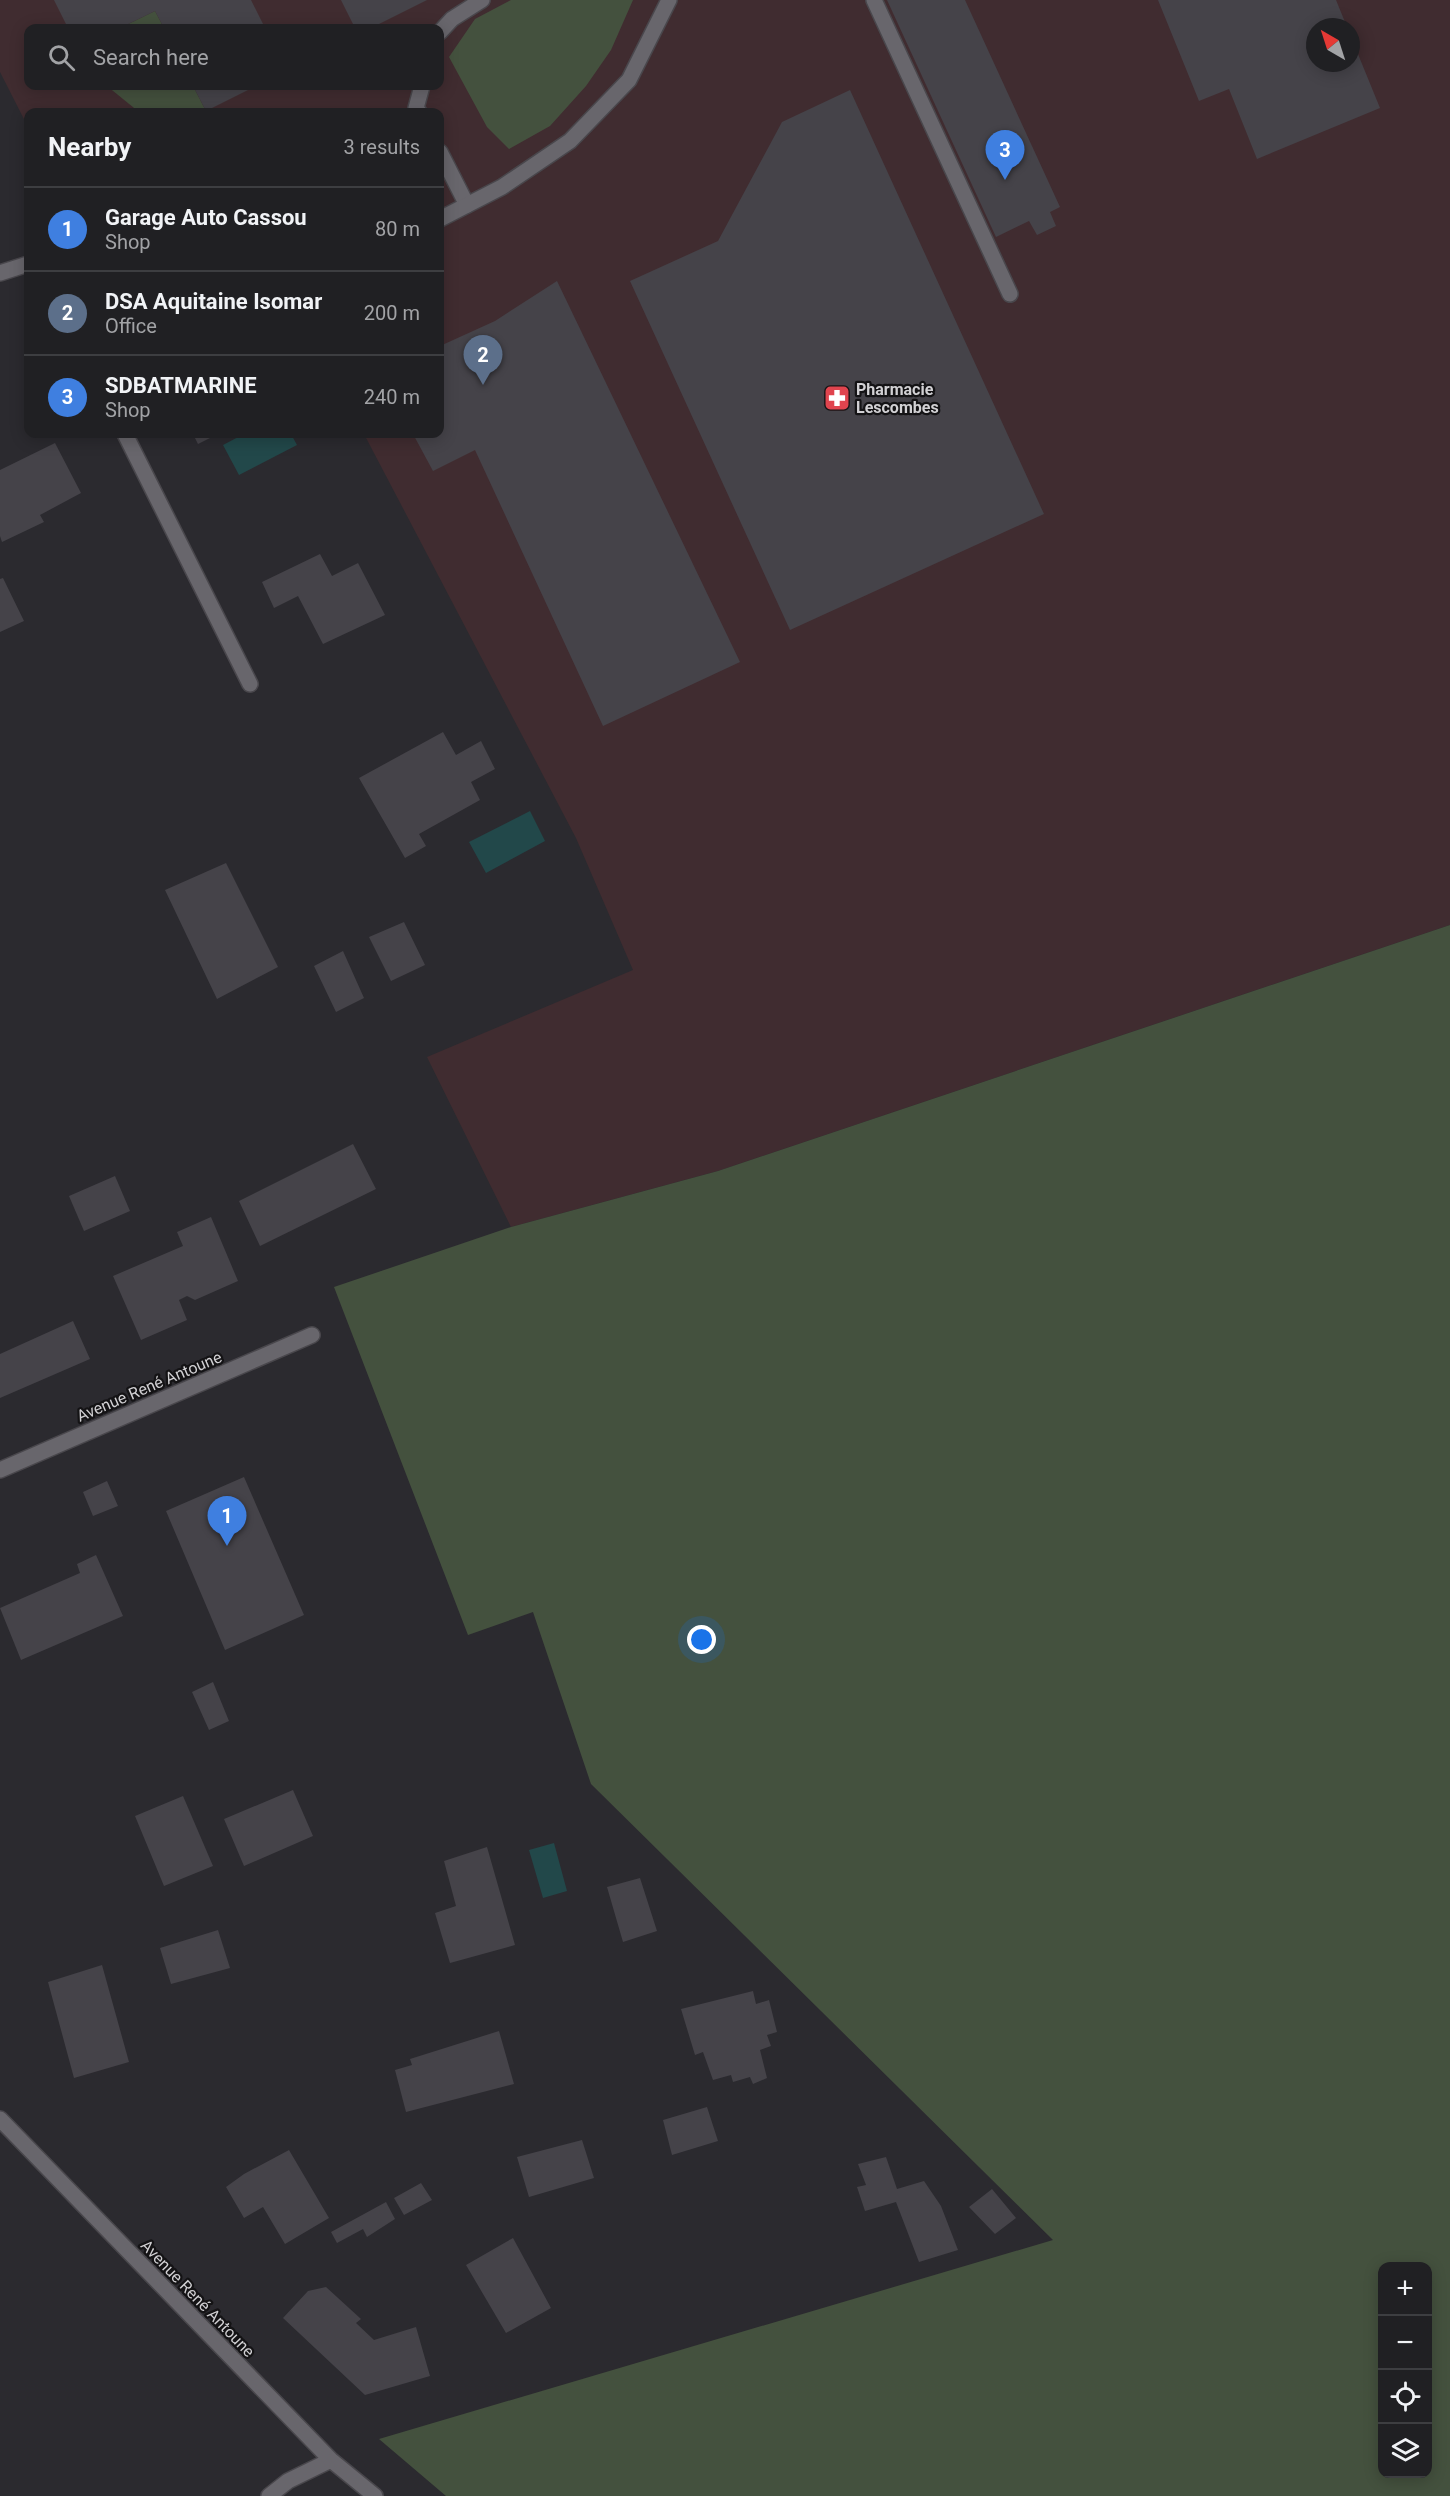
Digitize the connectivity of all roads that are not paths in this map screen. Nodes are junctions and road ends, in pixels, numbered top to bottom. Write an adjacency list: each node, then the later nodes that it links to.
1 (482, 0): 4 (street)
2 (669, 0): 8 (street)
3 (874, 0): 12 (street)
4 (444, 28)
5 (421, 90): 6 (street)
6 (416, 108)
7 (444, 160): 8 (street)
8 (467, 205): 9 (street)
9 (444, 217)
10 (24, 265): 11 (street)
11 (0, 273)
12 (1010, 294)
13 (127, 438): 14 (street)
14 (250, 684)
15 (312, 1335): 16 (street, Avenue René Antoune)
16 (0, 1470)
17 (0, 2119): 18 (street, Avenue René Antoune)
18 (331, 2460): 19 (street); 20 (street, Avenue René Antoune)
19 (269, 2496)
20 (375, 2496)

